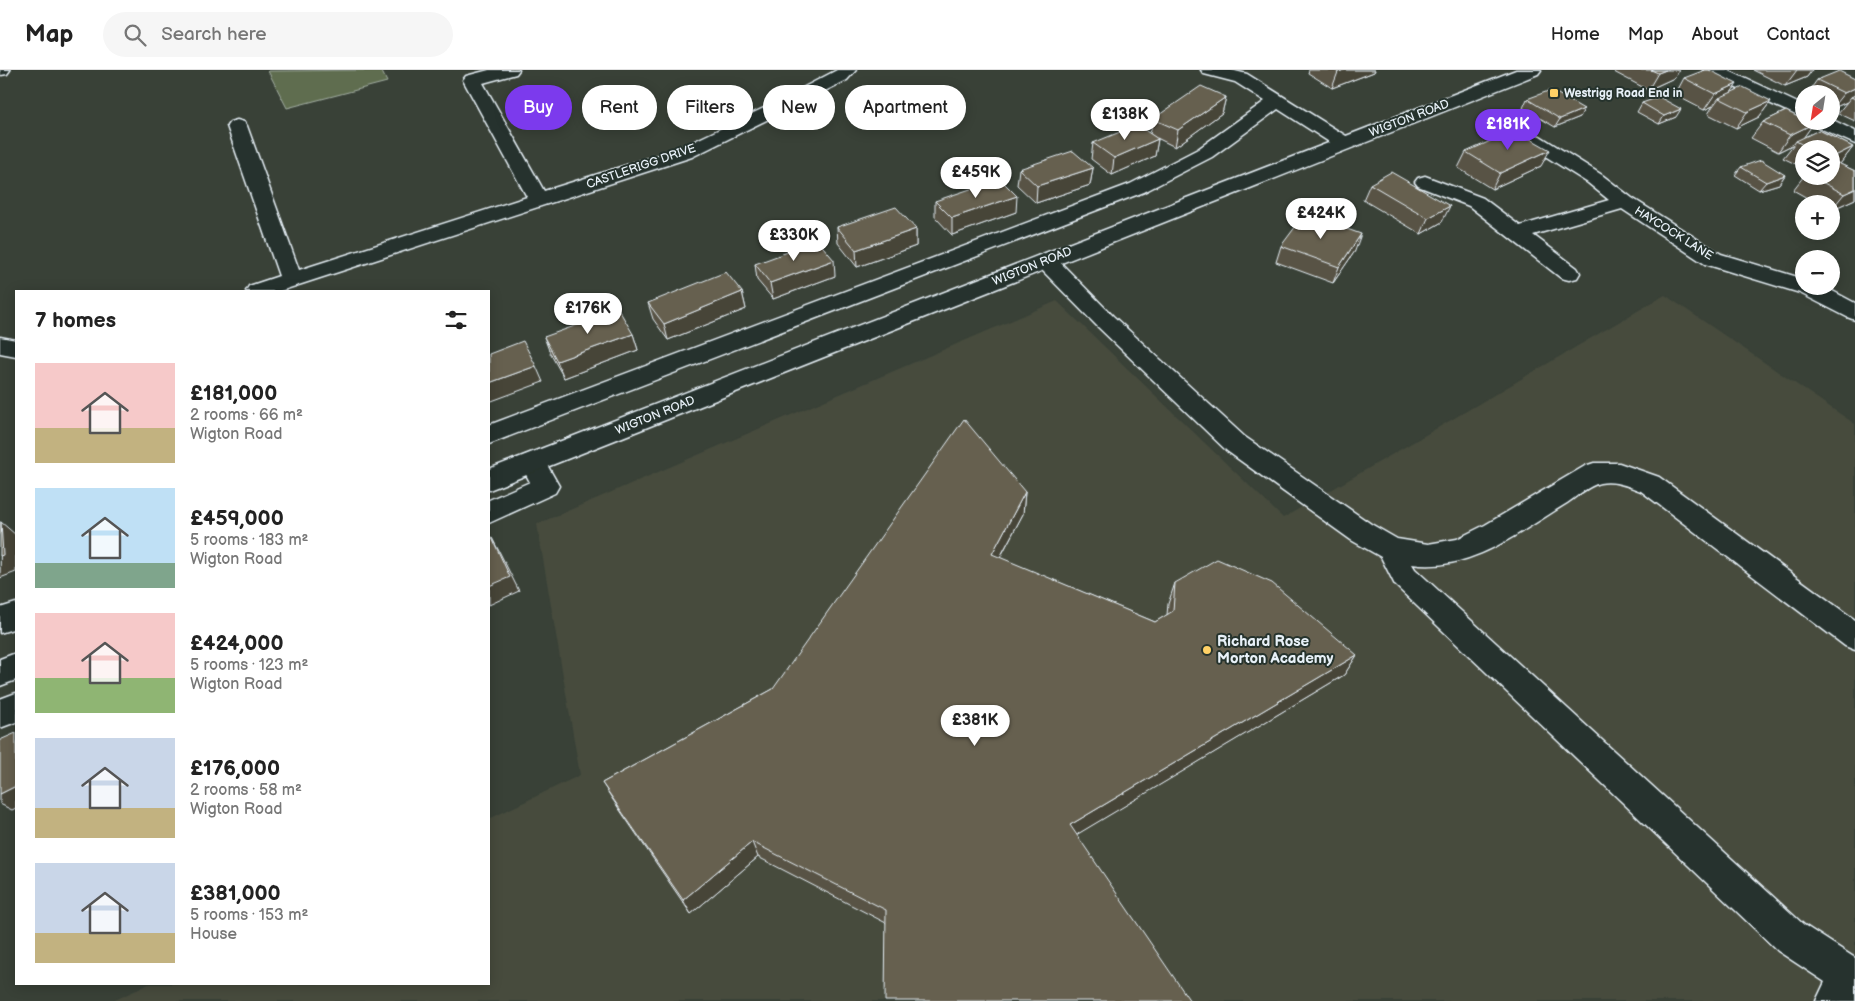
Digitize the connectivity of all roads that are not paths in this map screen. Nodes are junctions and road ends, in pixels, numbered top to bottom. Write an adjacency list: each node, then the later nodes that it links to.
1 (510, 70): 15 (street)
2 (847, 70): 15 (street, CASTLERIGG DRIVE)
3 (1210, 70): 6 (street)
4 (1532, 70): 13 (street, WIGTON ROAD)
5 (1712, 70): 8 (street)
6 (1245, 74): 7 (street)
7 (1277, 101): 13 (street); 25 (street)
8 (1795, 109)
9 (238, 126): 20 (street)
10 (1839, 130): 11 (street)
11 (1855, 138)
12 (1533, 140): 16 (street)
13 (1344, 143): 18 (street, WIGTON ROAD)
14 (1425, 182): 17 (street)
15 (539, 200): 20 (street, CASTLERIGG DRIVE)
16 (1625, 202): 17 (street, HAYCOCK LANE); 22 (street, HAYCOCK LANE)
17 (1518, 233): 19 (street)
18 (1046, 261): 26 (street, WIGTON ROAD); 29 (street)
19 (1569, 273)
20 (291, 280): 21 (street, CASTLERIGG DRIVE)
21 (260, 290)
22 (1855, 312)
23 (0, 345): 24 (street)
24 (15, 348)
25 (490, 435)
26 (532, 463): 27 (street, WIGTON ROAD); 28 (street)
27 (490, 480)
28 (490, 512)
29 (1391, 549): 32 (street); 37 (street)
30 (15, 615): 31 (street)
31 (0, 621)
32 (1855, 637)
33 (15, 666): 34 (street)
34 (0, 673)
35 (15, 707): 36 (street)
36 (0, 714)
37 (1846, 984)

